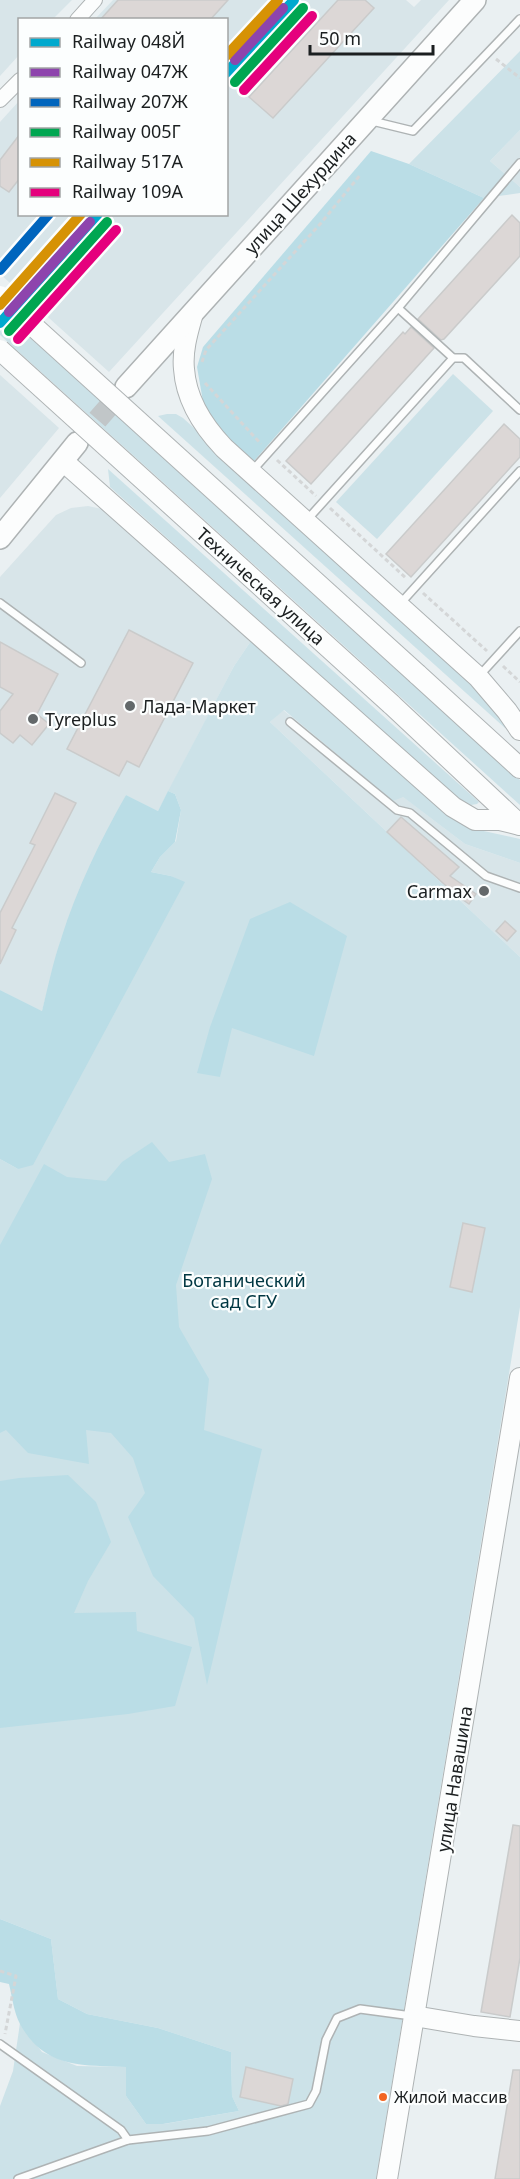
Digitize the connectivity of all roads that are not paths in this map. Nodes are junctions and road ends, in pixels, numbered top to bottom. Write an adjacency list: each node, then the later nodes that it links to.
1 (95, 0): 3 (street)
2 (475, 0): 7 (main road, улица Шехурдина)
3 (79, 18)
4 (520, 19): 7 (lane)
5 (18, 82): 6 (street)
6 (0, 100)
7 (367, 120): 11 (main road, улица Шехурдина)
8 (520, 163): 10 (lane)
9 (0, 296): 29 (main road, bridge)
10 (398, 308): 13 (lane); 19 (lane)
11 (193, 313): 14 (main road, улица Шехурдина); 19 (main road)
12 (0, 350): 30 (main road, Техническая улица, bridge)
13 (453, 358): 15 (lane); 20 (lane)
14 (126, 387)
15 (520, 410)
16 (77, 443): 17 (main road)
17 (63, 461): 21 (main road); 30 (main road)
18 (520, 471): 23 (lane)
19 (251, 472): 20 (main road)
20 (305, 521): 23 (main road)
21 (0, 538)
22 (0, 603): 25 (lane)
23 (399, 606): 26 (main road)
24 (520, 631): 26 (lane)
25 (81, 663)
26 (478, 677): 28 (main road)
27 (290, 722): 31 (lane)
28 (520, 730)
29 (520, 768)
30 (520, 825)
31 (520, 888)
32 (520, 1378): 33 (main road, улица Навашина)
33 (414, 2016): 34 (main road); 36 (lane); 38 (main road, улица Навашина)
34 (520, 2031)
35 (2, 2044): 36 (lane)
36 (128, 2140): 37 (lane)
37 (18, 2179)
38 (387, 2179)

